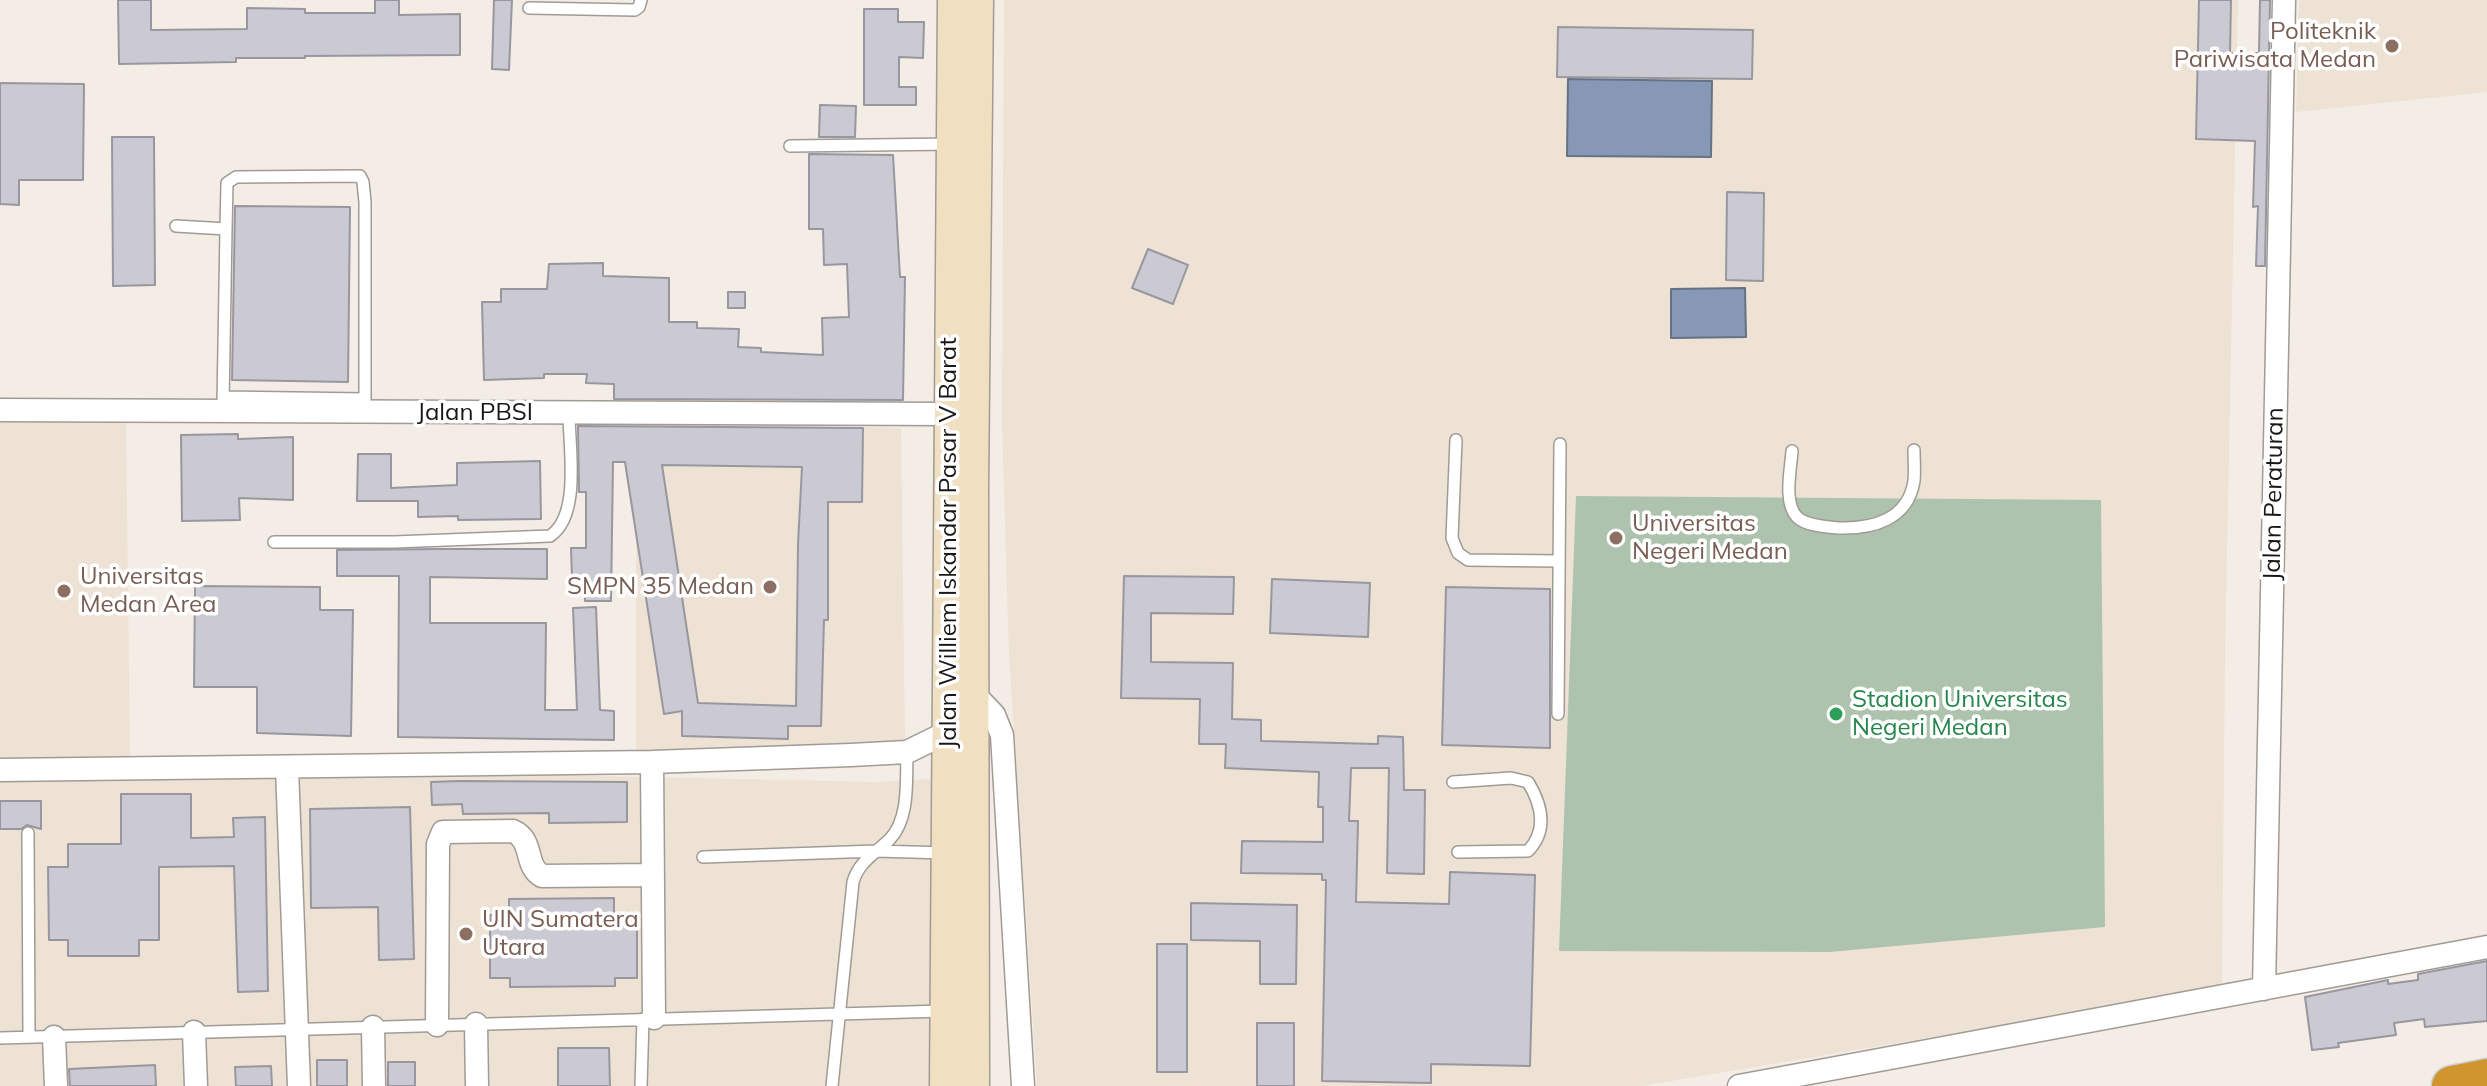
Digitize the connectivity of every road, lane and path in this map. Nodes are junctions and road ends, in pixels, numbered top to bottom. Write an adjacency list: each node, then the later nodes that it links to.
1 (641, 0): 5 (lane)
2 (953, 0): 6 (street, Jalan Williem Iskandar Pasar V Barat)
3 (978, 0): 6 (street, Jalan Williem Iskandar Pasar V Barat)
4 (2284, 0): 36 (street, Jalan Peraturan)
5 (529, 8)
6 (965, 108): 7 (street, Jalan Williem Iskandar Pasar V Barat); 21 (street, Jalan Williem Iskandar Pasar V Barat)
7 (952, 144): 8 (lane); 14 (street, Jalan Williem Iskandar Pasar V Barat)
8 (790, 146)
9 (176, 226): 10 (lane)
10 (226, 229): 11 (lane); 11 (lane)
11 (223, 404): 12 (street, Jalan PBSI); 13 (street, Jalan PBSI)
12 (0, 410)
13 (569, 413): 14 (street, Jalan PBSI); 19 (lane)
14 (950, 414): 23 (street, Jalan Williem Iskandar Pasar V Barat)
15 (1456, 440): 20 (lane)
16 (1560, 444): 20 (lane)
17 (1914, 450): 18 (lane)
18 (1792, 451)
19 (274, 542)
20 (1559, 561): 22 (lane)
21 (973, 693): 57 (street, Jalan Williem Iskandar Pasar V Barat); 58 (street)
22 (1558, 714)
23 (948, 732): 24 (street); 32 (street, Jalan Williem Iskandar Pasar V Barat)
24 (907, 752): 25 (street); 30 (lane)
25 (652, 762): 26 (street); 34 (street)
26 (287, 768): 27 (street); 43 (street)
27 (0, 770)
28 (1453, 782): 31 (lane)
29 (28, 833): 45 (lane)
30 (876, 851): 32 (lane); 33 (lane); 38 (lane)
31 (1458, 852)
32 (947, 853): 37 (street, Jalan Williem Iskandar Pasar V Barat)
33 (703, 857)
34 (653, 875): 39 (street); 41 (street)
35 (2487, 947): 36 (street)
36 (2264, 989): 59 (street)
37 (946, 1011): 38 (lane); 56 (street, Jalan Williem Iskandar Pasar V Barat)
38 (840, 1013): 39 (lane); 55 (lane)
39 (648, 1019): 40 (lane); 54 (lane)
40 (476, 1024): 41 (lane); 53 (street)
41 (437, 1025): 42 (lane)
42 (373, 1027): 43 (lane); 52 (street)
43 (297, 1029): 44 (lane); 51 (street)
44 (194, 1032): 46 (lane); 50 (street)
45 (29, 1037): 46 (lane); 47 (lane)
46 (54, 1037): 49 (street)
47 (0, 1038)
48 (2487, 1079): 60 (highway)
49 (56, 1086)
50 (196, 1086)
51 (299, 1086)
52 (374, 1086)
53 (477, 1086)
54 (641, 1086)
55 (832, 1086)
56 (945, 1086)
57 (974, 1086)
58 (1023, 1086)
59 (1739, 1086)
60 (2452, 1086)

